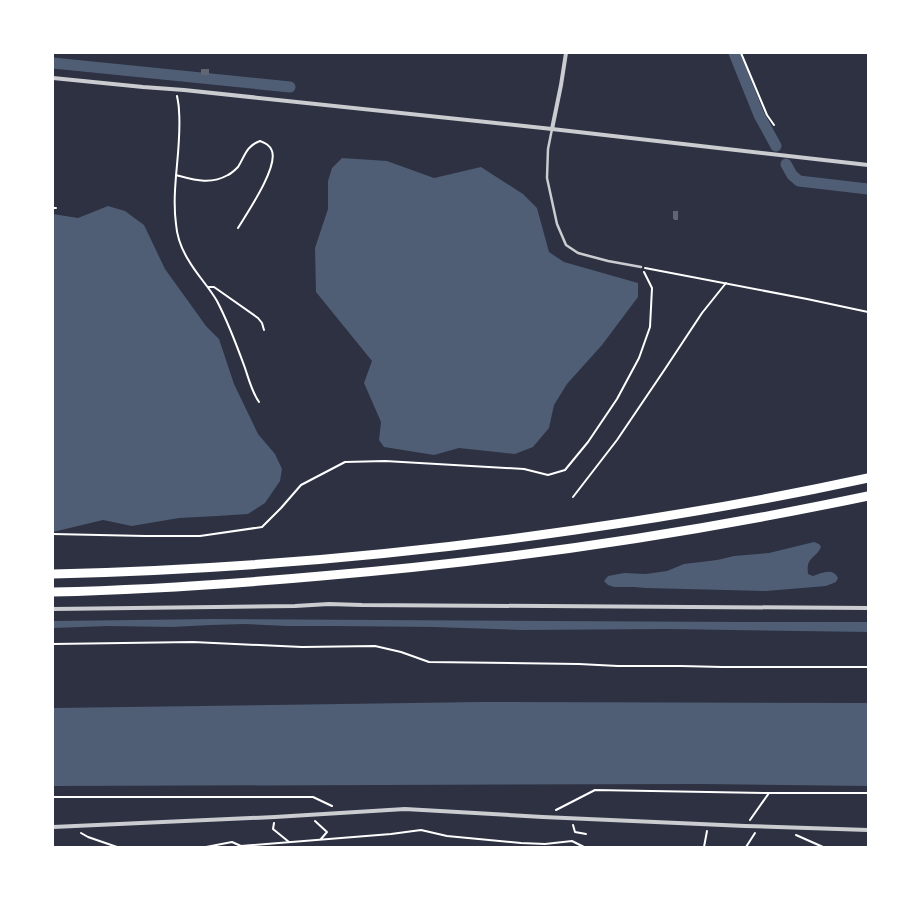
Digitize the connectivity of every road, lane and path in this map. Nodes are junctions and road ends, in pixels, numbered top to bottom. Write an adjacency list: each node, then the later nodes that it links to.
1 (566, 53): 6 (street)
2 (741, 53): 5 (path)
3 (53, 78): 4 (street)
4 (176, 89): 6 (street); 8 (path)
5 (774, 125)
6 (552, 130): 7 (street); 10 (lane)
7 (868, 165)
8 (176, 174): 9 (path); 12 (path)
9 (238, 228)
10 (641, 267): 11 (path); 19 (path)
11 (726, 283): 13 (path); 18 (path)
12 (208, 287): 14 (path); 15 (path)
13 (868, 312)
14 (264, 330)
15 (259, 402)
16 (868, 478): 20 (highway)
17 (868, 496): 21 (highway)
18 (573, 497)
19 (53, 534)
20 (53, 574)
21 (53, 592)
22 (868, 608): 23 (street)
23 (53, 609)
24 (53, 644): 25 (path)
25 (868, 667)
26 (769, 793): 27 (path); 32 (path); 35 (path)
27 (868, 793)
28 (53, 797): 29 (path)
29 (346, 813): 30 (street); 32 (street)
30 (309, 815): 31 (street); 42 (path)
31 (275, 817): 36 (street); 43 (path)
32 (543, 817): 33 (street)
33 (571, 818): 34 (street); 41 (path)
34 (709, 824): 35 (street); 47 (path)
35 (745, 826): 37 (street)
36 (53, 827)
37 (777, 827): 38 (street); 49 (path)
38 (868, 830)
39 (80, 833): 44 (path)
40 (755, 833): 48 (path)
41 (586, 834)
42 (320, 840): 43 (path); 46 (path)
43 (289, 842): 45 (path)
44 (117, 847)
45 (206, 847)
46 (584, 847)
47 (704, 847)
48 (746, 847)
49 (823, 847)

